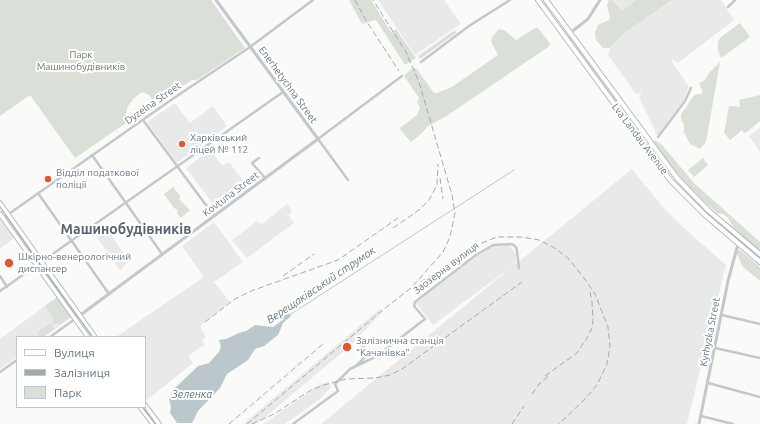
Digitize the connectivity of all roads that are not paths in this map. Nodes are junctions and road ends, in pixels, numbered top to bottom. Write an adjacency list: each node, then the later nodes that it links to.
1 (216, 0): 11 (street, Enerhetychna Street)
2 (313, 0): 11 (street, Dyzelna Street)
3 (510, 0): 12 (street)
4 (538, 0): 10 (main road, Lva Landau Avenue)
5 (546, 0): 9 (main road, Lva Landau Avenue)
6 (600, 0): 9 (street)
7 (735, 0): 8 (street)
8 (728, 8)
9 (570, 33): 10 (street); 16 (main road, Lva Landau Avenue)
10 (565, 37): 17 (main road, Lva Landau Avenue)
11 (250, 47): 15 (street, Enerhetychna Street); 18 (street, Dyzelna Street)
12 (421, 62)
13 (402, 76): 20 (street, Kovtuna Street)
14 (691, 88): 19 (street)
15 (283, 92): 20 (street, Enerhetychna Street); 23 (street)
16 (624, 107): 17 (main road); 33 (main road, Lva Landau Avenue)
17 (619, 111): 35 (main road, Lva Landau Avenue)
18 (143, 120): 21 (street, Dyzelna Street); 23 (street)
19 (658, 137)
20 (318, 139): 24 (street, Kovtuna Street); 25 (street, Enerhetychna Street)
21 (92, 156): 26 (street, Dyzelna Street); 28 (street)
22 (258, 158): 24 (street)
23 (178, 167): 28 (street); 31 (street)
24 (265, 178): 31 (street, Kovtuna Street)
25 (348, 180)
26 (38, 193): 30 (street, Dyzelna Street); 34 (street)
27 (0, 203): 30 (main road)
28 (127, 203): 34 (street); 36 (street)
29 (0, 214): 32 (main road)
30 (8, 214): 32 (street, Dyzelna Street); 39 (main road)
31 (214, 216): 36 (street, Kovtuna Street)
32 (3, 218): 40 (main road)
33 (742, 239): 35 (main road); 37 (main road, Lva Landau Avenue)
34 (73, 241): 39 (street); 45 (street)
35 (738, 244): 38 (main road, Lva Landau Avenue); 46 (street, Kyrhyzka Street)
36 (162, 254): 45 (street, Kovtuna Street)
37 (760, 254)
38 (760, 262)
39 (42, 263): 40 (street); 47 (main road)
40 (37, 266): 43 (street); 48 (main road)
41 (519, 268): 57 (street, Заозерна вулиця)
42 (0, 276): 43 (street)
43 (7, 287): 44 (street)
44 (0, 291)
45 (109, 294): 47 (street, Kovtuna Street)
46 (722, 315): 49 (street); 54 (street, Kyrhyzka Street)
47 (79, 316): 48 (street, Kovtuna Street); 52 (main road)
48 (75, 319): 50 (street, Kovtuna Street); 51 (main road)
49 (760, 324)
50 (51, 336)
51 (87, 336)
52 (94, 336)
53 (362, 345): 57 (street)
54 (715, 348): 55 (street); 59 (street, Kyrhyzka Street)
55 (760, 358)
56 (16, 361): 58 (street)
57 (354, 368): 66 (street, Заозерна вулиця)
58 (0, 372)
59 (708, 383): 60 (street); 63 (street, Kyrhyzka Street)
60 (760, 397)
61 (146, 406): 65 (main road)
62 (141, 408): 64 (main road)
63 (701, 416): 67 (street, Kyrhyzka Street); 68 (street)
64 (153, 424)
65 (159, 424)
66 (293, 424)
67 (699, 424)
68 (733, 424)

